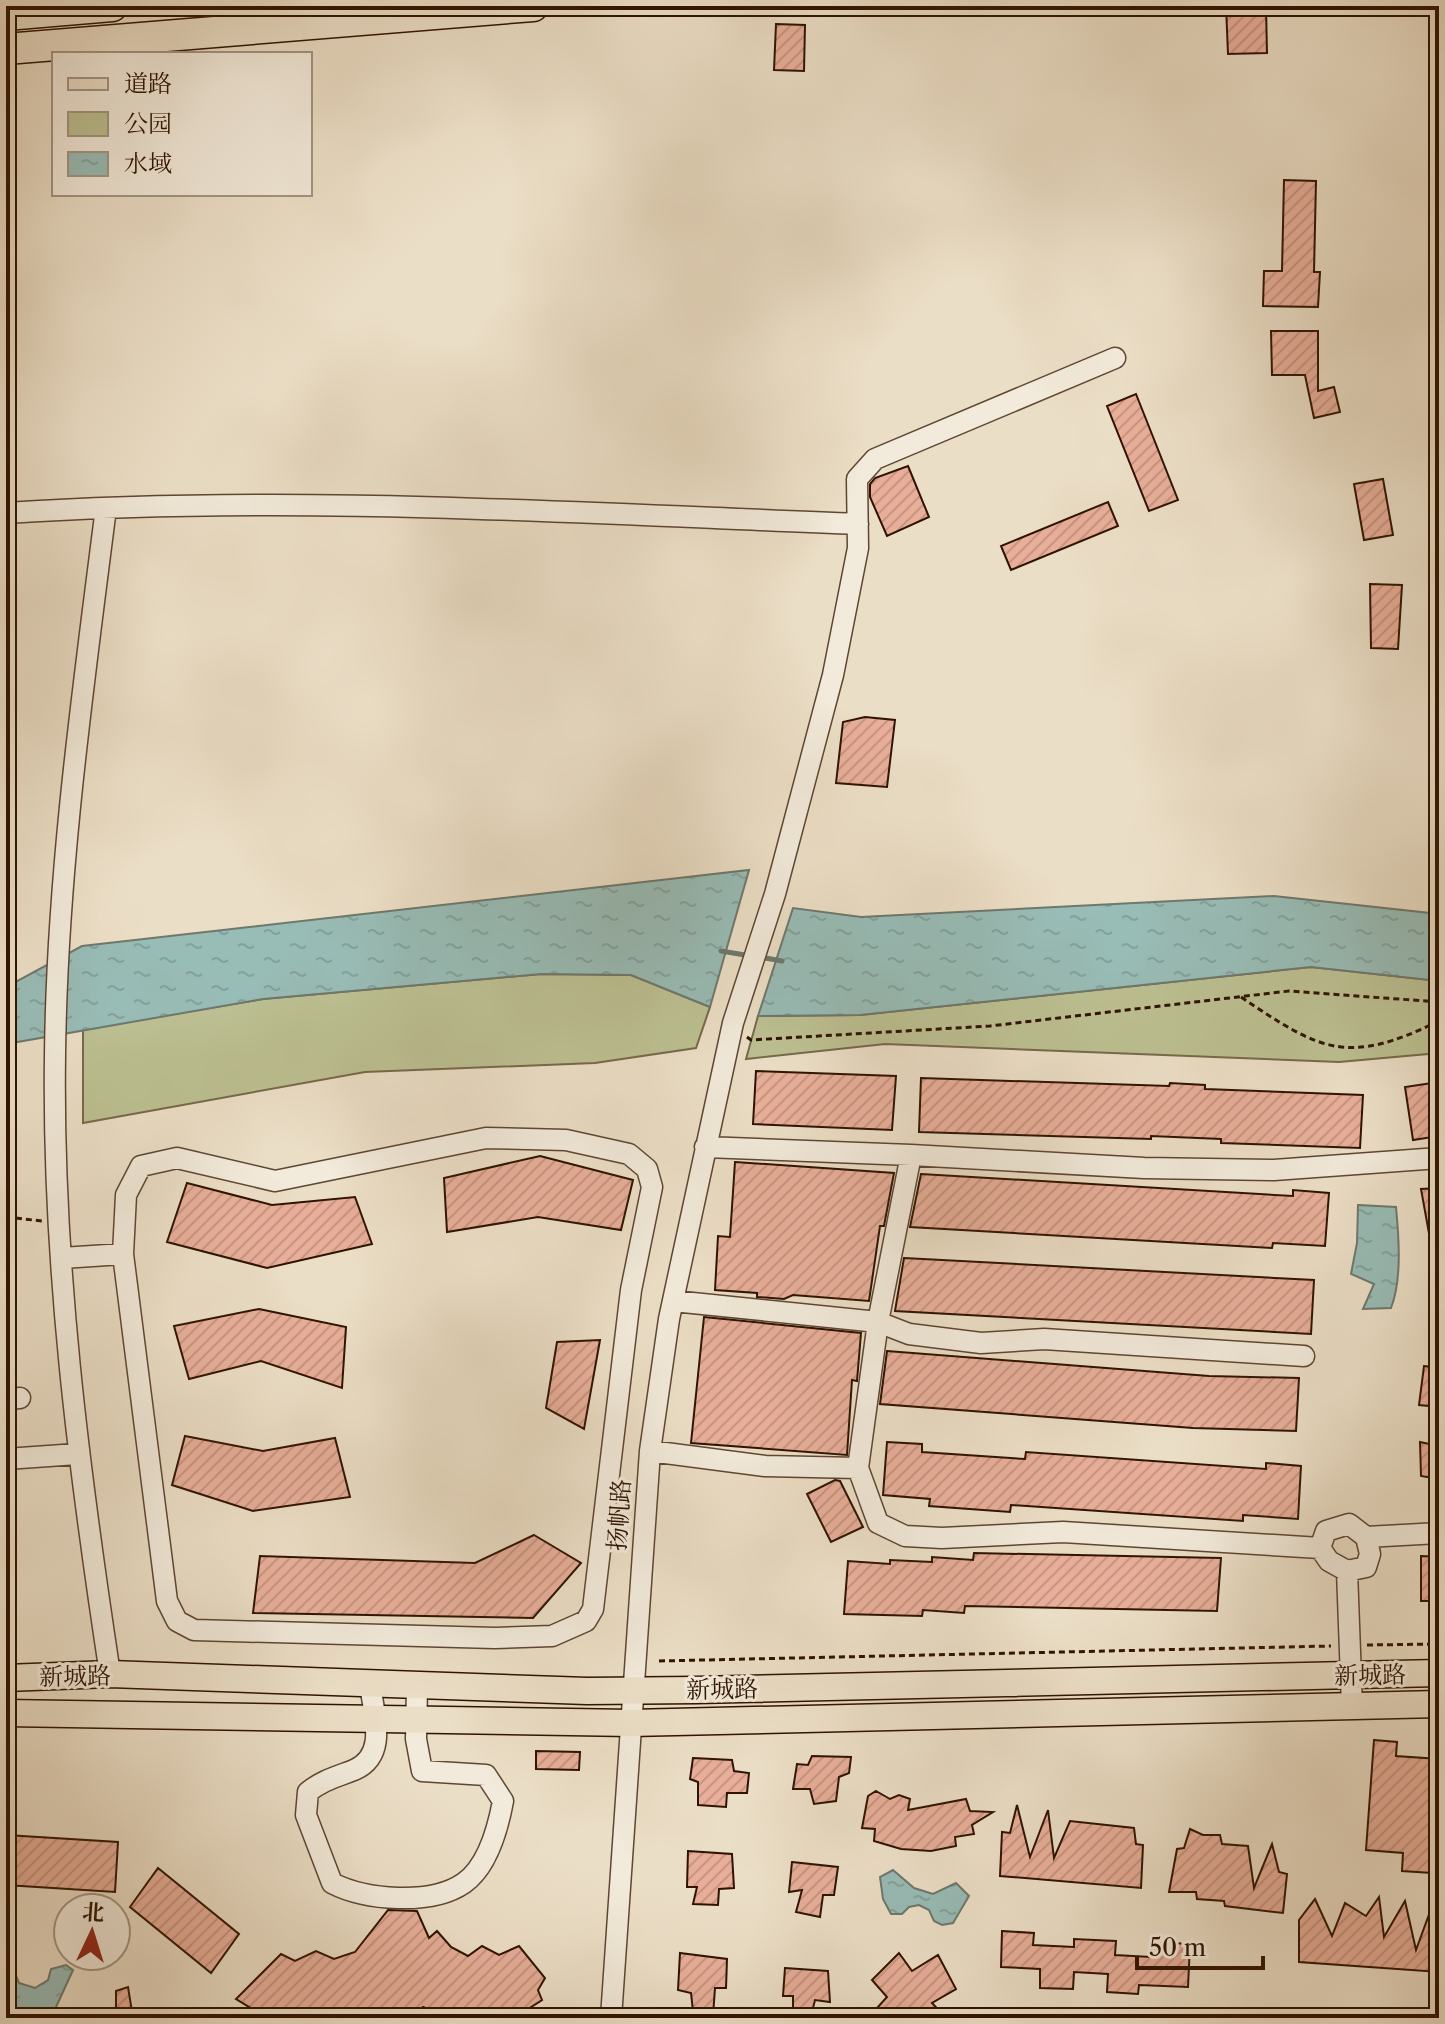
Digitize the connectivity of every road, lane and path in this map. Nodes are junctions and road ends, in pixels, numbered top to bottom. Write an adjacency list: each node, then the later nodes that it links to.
1 (112, 6): 3 (highway)
2 (533, 6): 4 (highway)
3 (6, 15)
4 (6, 49)
5 (1115, 358): 8 (street, 扬帆路)
6 (106, 508): 7 (street); 8 (street); 17 (street)
7 (6, 513)
8 (858, 524): 12 (street, 扬帆路)
9 (1241, 997): 10 (path); 11 (path); 12 (path)
10 (1439, 1002)
11 (1439, 1021)
12 (733, 1023): 13 (street, 扬帆路)
13 (705, 1147): 14 (street); 20 (street, 扬帆路)
14 (911, 1155): 15 (street); 21 (street)
15 (1439, 1158)
16 (6, 1217): 17 (path)
17 (59, 1222): 19 (street)
18 (123, 1254): 18 (street); 19 (street)
19 (62, 1258): 24 (street)
20 (673, 1301): 21 (street); 23 (street, 扬帆路)
21 (878, 1322): 22 (street); 26 (street)
22 (1304, 1356)
23 (650, 1451): 26 (street); 40 (street, 扬帆路)
24 (77, 1454): 25 (street); 35 (street)
25 (6, 1459)
26 (858, 1468): 29 (street)
27 (1439, 1533): 28 (street)
28 (1366, 1537): 29 (street); 30 (street)
29 (1320, 1548): 30 (street)
30 (1347, 1571): 32 (street)
31 (1439, 1644): 32 (path)
32 (1350, 1646): 33 (path); 36 (street)
33 (659, 1661)
34 (1439, 1673): 36 (main road, 新城路)
35 (110, 1674): 37 (main road, 新城路); 38 (main road, 新城路)
36 (1351, 1675): 40 (main road, 新城路); 42 (street)
37 (6, 1678)
38 (370, 1683): 39 (main road, 新城路); 45 (street)
39 (417, 1685): 40 (main road, 新城路); 46 (street)
40 (633, 1690): 44 (street, 扬帆路)
41 (1439, 1704): 42 (main road, 新城路)
42 (1352, 1706): 44 (main road, 新城路)
43 (6, 1713): 45 (main road, 新城路)
44 (631, 1723): 46 (main road, 新城路); 47 (street, 扬帆路)
45 (376, 1728): 46 (main road, 新城路); 46 (street)
46 (415, 1729)
47 (611, 2018)

